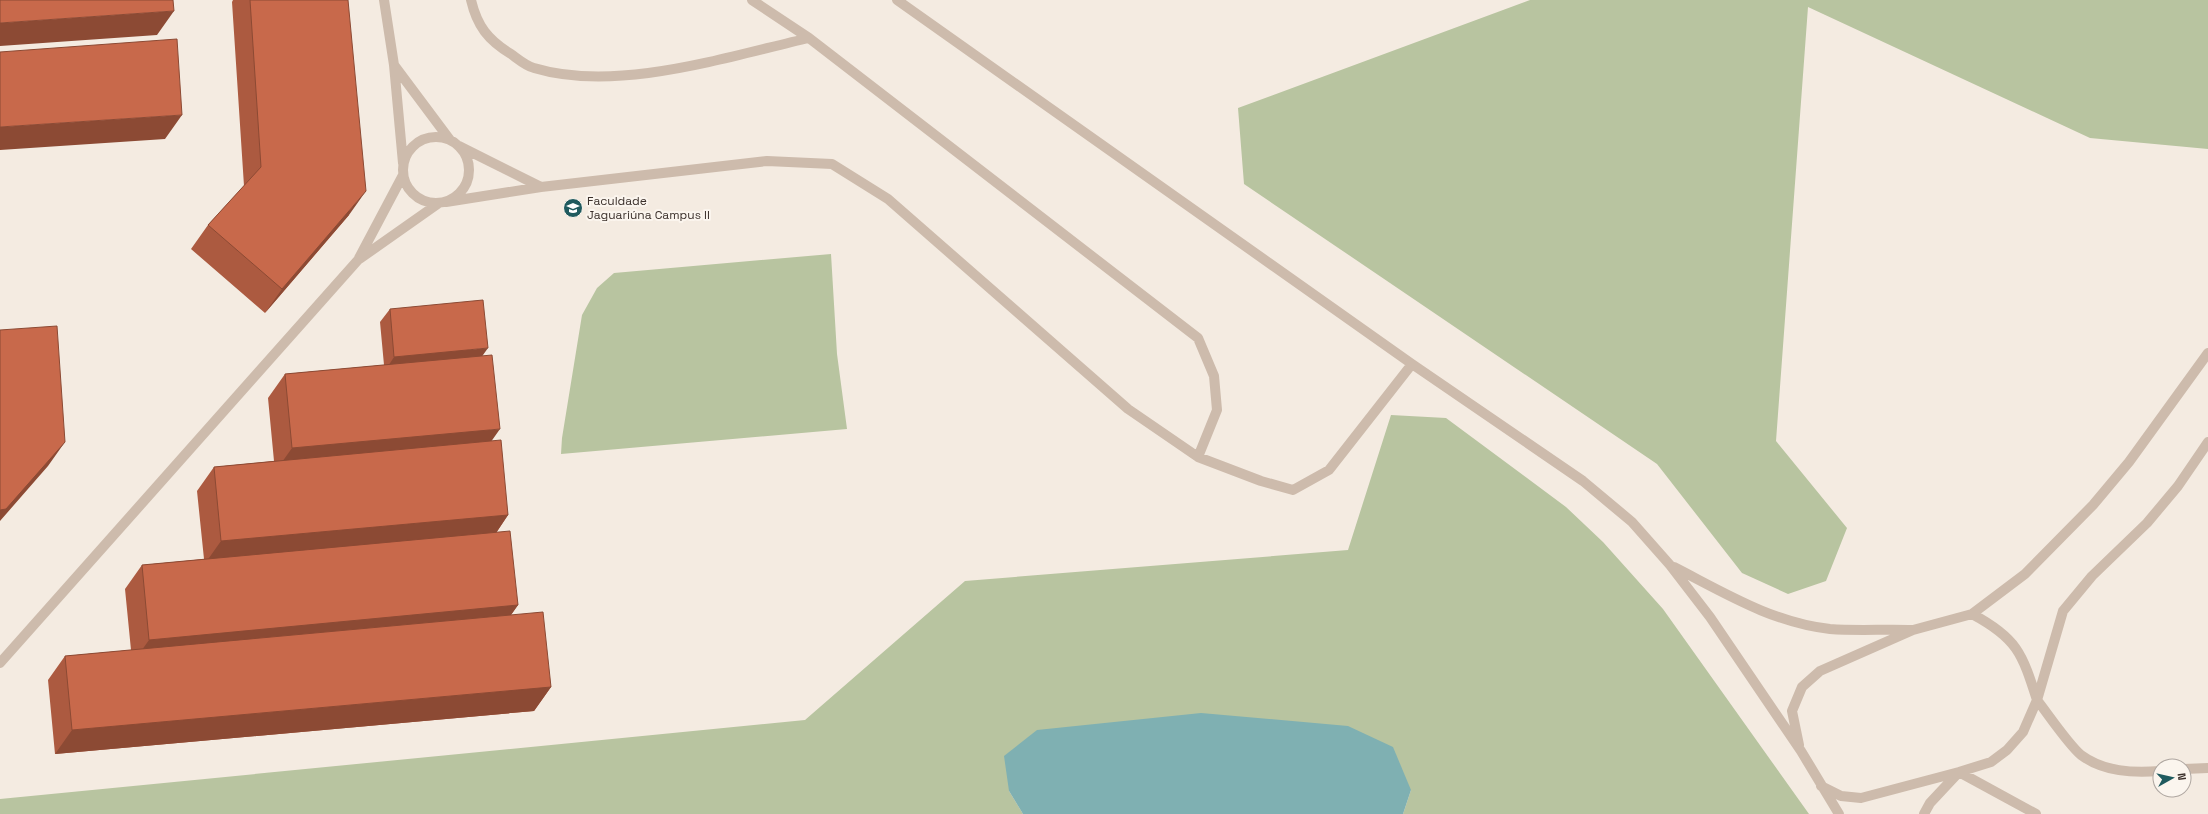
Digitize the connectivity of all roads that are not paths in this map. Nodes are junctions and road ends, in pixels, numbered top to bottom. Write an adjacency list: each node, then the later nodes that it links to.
1 (384, 0): 6 (street)
2 (471, 0): 5 (street)
3 (752, 0): 5 (street)
4 (897, 0): 14 (street)
5 (809, 38): 16 (street)
6 (394, 65): 7 (street); 8 (street)
7 (454, 143): 8 (street); 10 (street); 11 (street)
8 (404, 163): 9 (street)
9 (403, 175): 11 (street); 12 (street)
10 (541, 188): 11 (street); 16 (street)
11 (443, 202): 12 (street)
12 (358, 260): 20 (street)
13 (2208, 353): 18 (street)
14 (1412, 364): 16 (street); 17 (street)
15 (2208, 442): 21 (street)
16 (1198, 457)
17 (1670, 565): 19 (street); 22 (street)
18 (1972, 614): 19 (street); 21 (street)
19 (1913, 630): 22 (street)
20 (0, 663)
21 (2037, 700): 25 (street); 26 (street)
22 (1801, 751): 27 (street)
23 (2208, 768): 24 (street)
24 (2192, 769)
25 (2152, 771)
26 (1959, 772): 27 (street); 29 (street); 30 (street)
27 (1821, 786): 28 (street)
28 (1838, 814)
29 (1924, 814)
30 (2036, 814)

